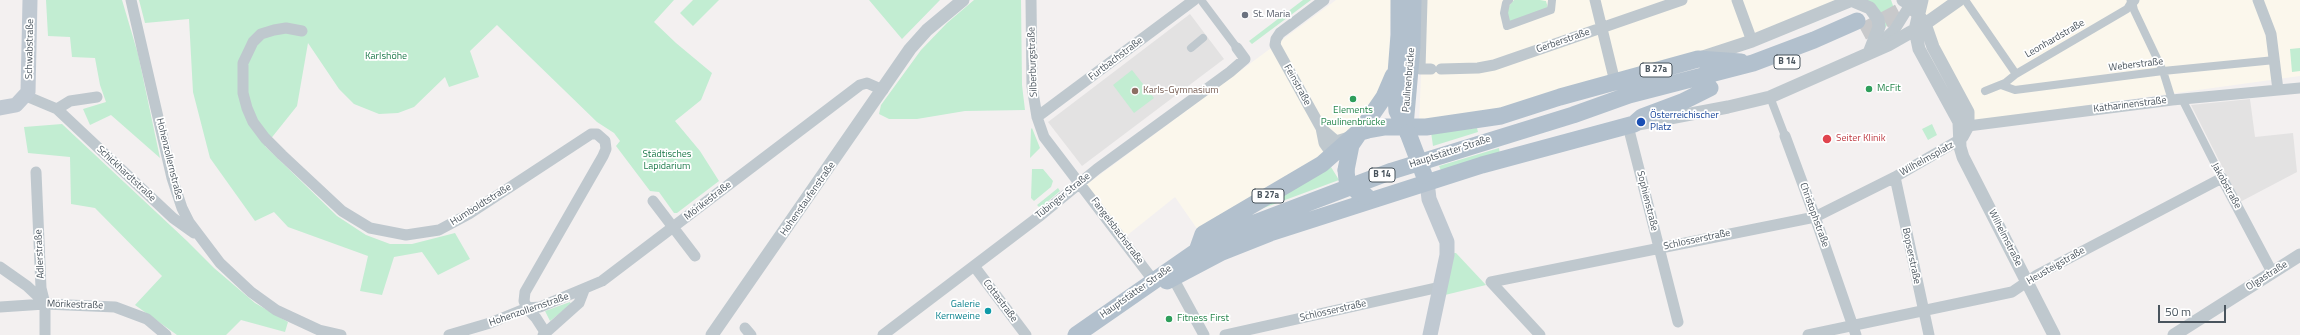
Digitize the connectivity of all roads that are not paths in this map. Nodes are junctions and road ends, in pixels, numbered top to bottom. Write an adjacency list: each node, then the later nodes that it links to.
1 (30, 0): 42 (main road, Schwabstraße)
2 (130, 0): 70 (street, Hohenzollernstraße)
3 (963, 0): 39 (street, Hohenstaufenstraße)
4 (1031, 0): 49 (street, Silberburgstraße)
5 (1194, 0): 49 (street, Furtbachstraße)
6 (1201, 0): 27 (street)
7 (1324, 0): 52 (street, Feinstraße)
8 (1399, 0): 36 (main road, Paulinenbrücke / B 27a)
9 (1413, 0): 36 (main road, Paulinenbrücke / B 27a)
10 (1422, 0): 22 (street, Gerberstraße)
11 (1509, 0): 12 (street)
12 (1552, 0)
13 (1595, 0): 22 (street)
14 (1682, 0): 22 (street, Gerberstraße)
15 (1737, 0): 25 (street)
16 (1852, 0): 25 (street); 28 (street)
17 (1959, 0): 21 (street)
18 (1965, 0): 33 (street)
19 (2133, 0): 32 (street, Jakobstraße); 33 (street, Leonhardstraße)
20 (2258, 0): 30 (street)
21 (1915, 11): 28 (street); 28 (street); 54 (street, Wilhelmstraße); 54 (street, Wilhelmstraße)
22 (1602, 27): 34 (street)
23 (302, 31): 85 (street, Humboldtstraße)
24 (1204, 38): 26 (street)
25 (1752, 41): 29 (street)
26 (1191, 48)
27 (1238, 48): 63 (street, Tübinger Straße)
28 (1869, 53): 43 (street)
29 (1698, 59): 31 (main road, B 27a); 34 (main road, B 27a)
30 (2275, 60): 32 (street, Weberstraße); 40 (street)
31 (1753, 63): 37 (main road, Hauptstätter Straße / B 14); 48 (main road, Hauptstätter Straße / B 14)
32 (2163, 71): 35 (street, Weberstraße); 45 (street, Jakobstraße)
33 (2016, 74): 35 (street, Leonhardstraße)
34 (1615, 82): 50 (main road, B 27a)
35 (2001, 85): 41 (street, Leonhardstraße)
36 (1401, 88): 50 (main road, B 27a); 53 (main road, Paulinenbrücke / B 27a); 55 (main road, B 27a)
37 (1710, 88): 48 (main road, Hauptstätter Straße / B 14); 51 (main road)
38 (2300, 88): 40 (street, Katharinenstraße)
39 (882, 90): 69 (street, Mörikestraße); 94 (street, Hohenstaufenstraße)
40 (2278, 90): 45 (street, Katharinenstraße)
41 (1986, 91)
42 (26, 96): 46 (main road); 47 (street, Schickhardtstraße)
43 (1770, 96): 51 (street); 56 (street, Christophstraße)
44 (97, 97): 47 (street)
45 (2177, 99): 54 (street, Katharinenstraße); 61 (street, Jakobstraße)
46 (0, 108)
47 (57, 109): 70 (street, Schickhardtstraße)
48 (1573, 115): 72 (main road, Hauptstätter Straße / B 14)
49 (1037, 117): 63 (street, Silberburgstraße)
50 (1440, 123): 53 (main road)
51 (1631, 125): 62 (main road); 71 (street, Sophienstraße)
52 (1321, 128): 55 (street, Feinstraße); 57 (street, Feinstraße)
53 (1406, 130): 55 (main road); 62 (main road, B 27a, bridge)
54 (1962, 131): 60 (street, Wilhelmsplatz); 80 (street, Wilhelmstraße)
55 (1357, 134): 57 (main road, B 27a); 59 (main road)
56 (1785, 136): 68 (street, Christophstraße)
57 (1333, 156): 59 (main road); 72 (main road, B 27a)
58 (36, 172): 83 (street, Adlerstraße)
59 (1345, 174): 65 (main road, bridge)
60 (1895, 177): 68 (street, Schlosserstraße); 86 (street, Bopserstraße)
61 (2222, 178): 77 (street, Jakobstraße); 80 (street, Heusteigstraße)
62 (1426, 179): 64 (main road); 66 (main road)
63 (1080, 183): 75 (street, Tübinger Straße); 79 (street, Fangelsbachstraße)
64 (1409, 187): 65 (main road); 66 (main road)
65 (1373, 196): 78 (main road)
66 (1429, 199): 81 (main road)
67 (653, 201): 69 (street)
68 (1816, 216): 71 (street, Schlosserstraße); 88 (street, Christophstraße)
69 (674, 229): 74 (street); 82 (street, Mörikestraße)
70 (198, 236): 92 (street, Hohenzollernstraße)
71 (1659, 248): 87 (street, Sophienstraße); 101 (street, Schlosserstraße)
72 (1197, 251): 79 (main road, Hauptstätter Straße / B 14)
73 (2300, 255): 77 (street, Olgastraße)
74 (694, 256)
75 (974, 266): 95 (street, Tübinger Straße); 96 (street, Cottastraße)
76 (0, 267): 83 (street)
77 (2272, 272): 105 (street, Olgastraße)
78 (1173, 278): 79 (main road); 98 (street)
79 (1153, 280): 97 (main road, Hauptstätter Straße / B 14)
80 (2028, 282): 86 (street, Heusteigstraße); 104 (street, Wilhelmstraße)
81 (1440, 287): 99 (street, Schlosserstraße); 100 (main road)
82 (584, 290): 85 (street, Hohenzollernstraße); 89 (street)
83 (45, 304): 84 (street, Mörikestraße); 90 (street, Adlerstraße); 91 (street, Mörikestraße)
84 (0, 306)
85 (527, 308): 89 (street); 93 (street, Hohenzollernstraße)
86 (1923, 310): 88 (street, Heusteigstraße); 103 (street, Bopserstraße)
87 (1678, 322)
88 (1854, 331): 102 (street, Heusteigstraße)
89 (544, 334)
90 (45, 335)
91 (166, 335)
92 (340, 335)
93 (449, 335)
94 (712, 335)
95 (883, 335)
96 (1026, 335)
97 (1076, 335)
98 (1204, 335)
99 (1225, 335)
100 (1430, 335)
101 (1540, 335)
102 (1808, 335)
103 (1929, 335)
104 (2054, 335)
105 (2174, 335)

